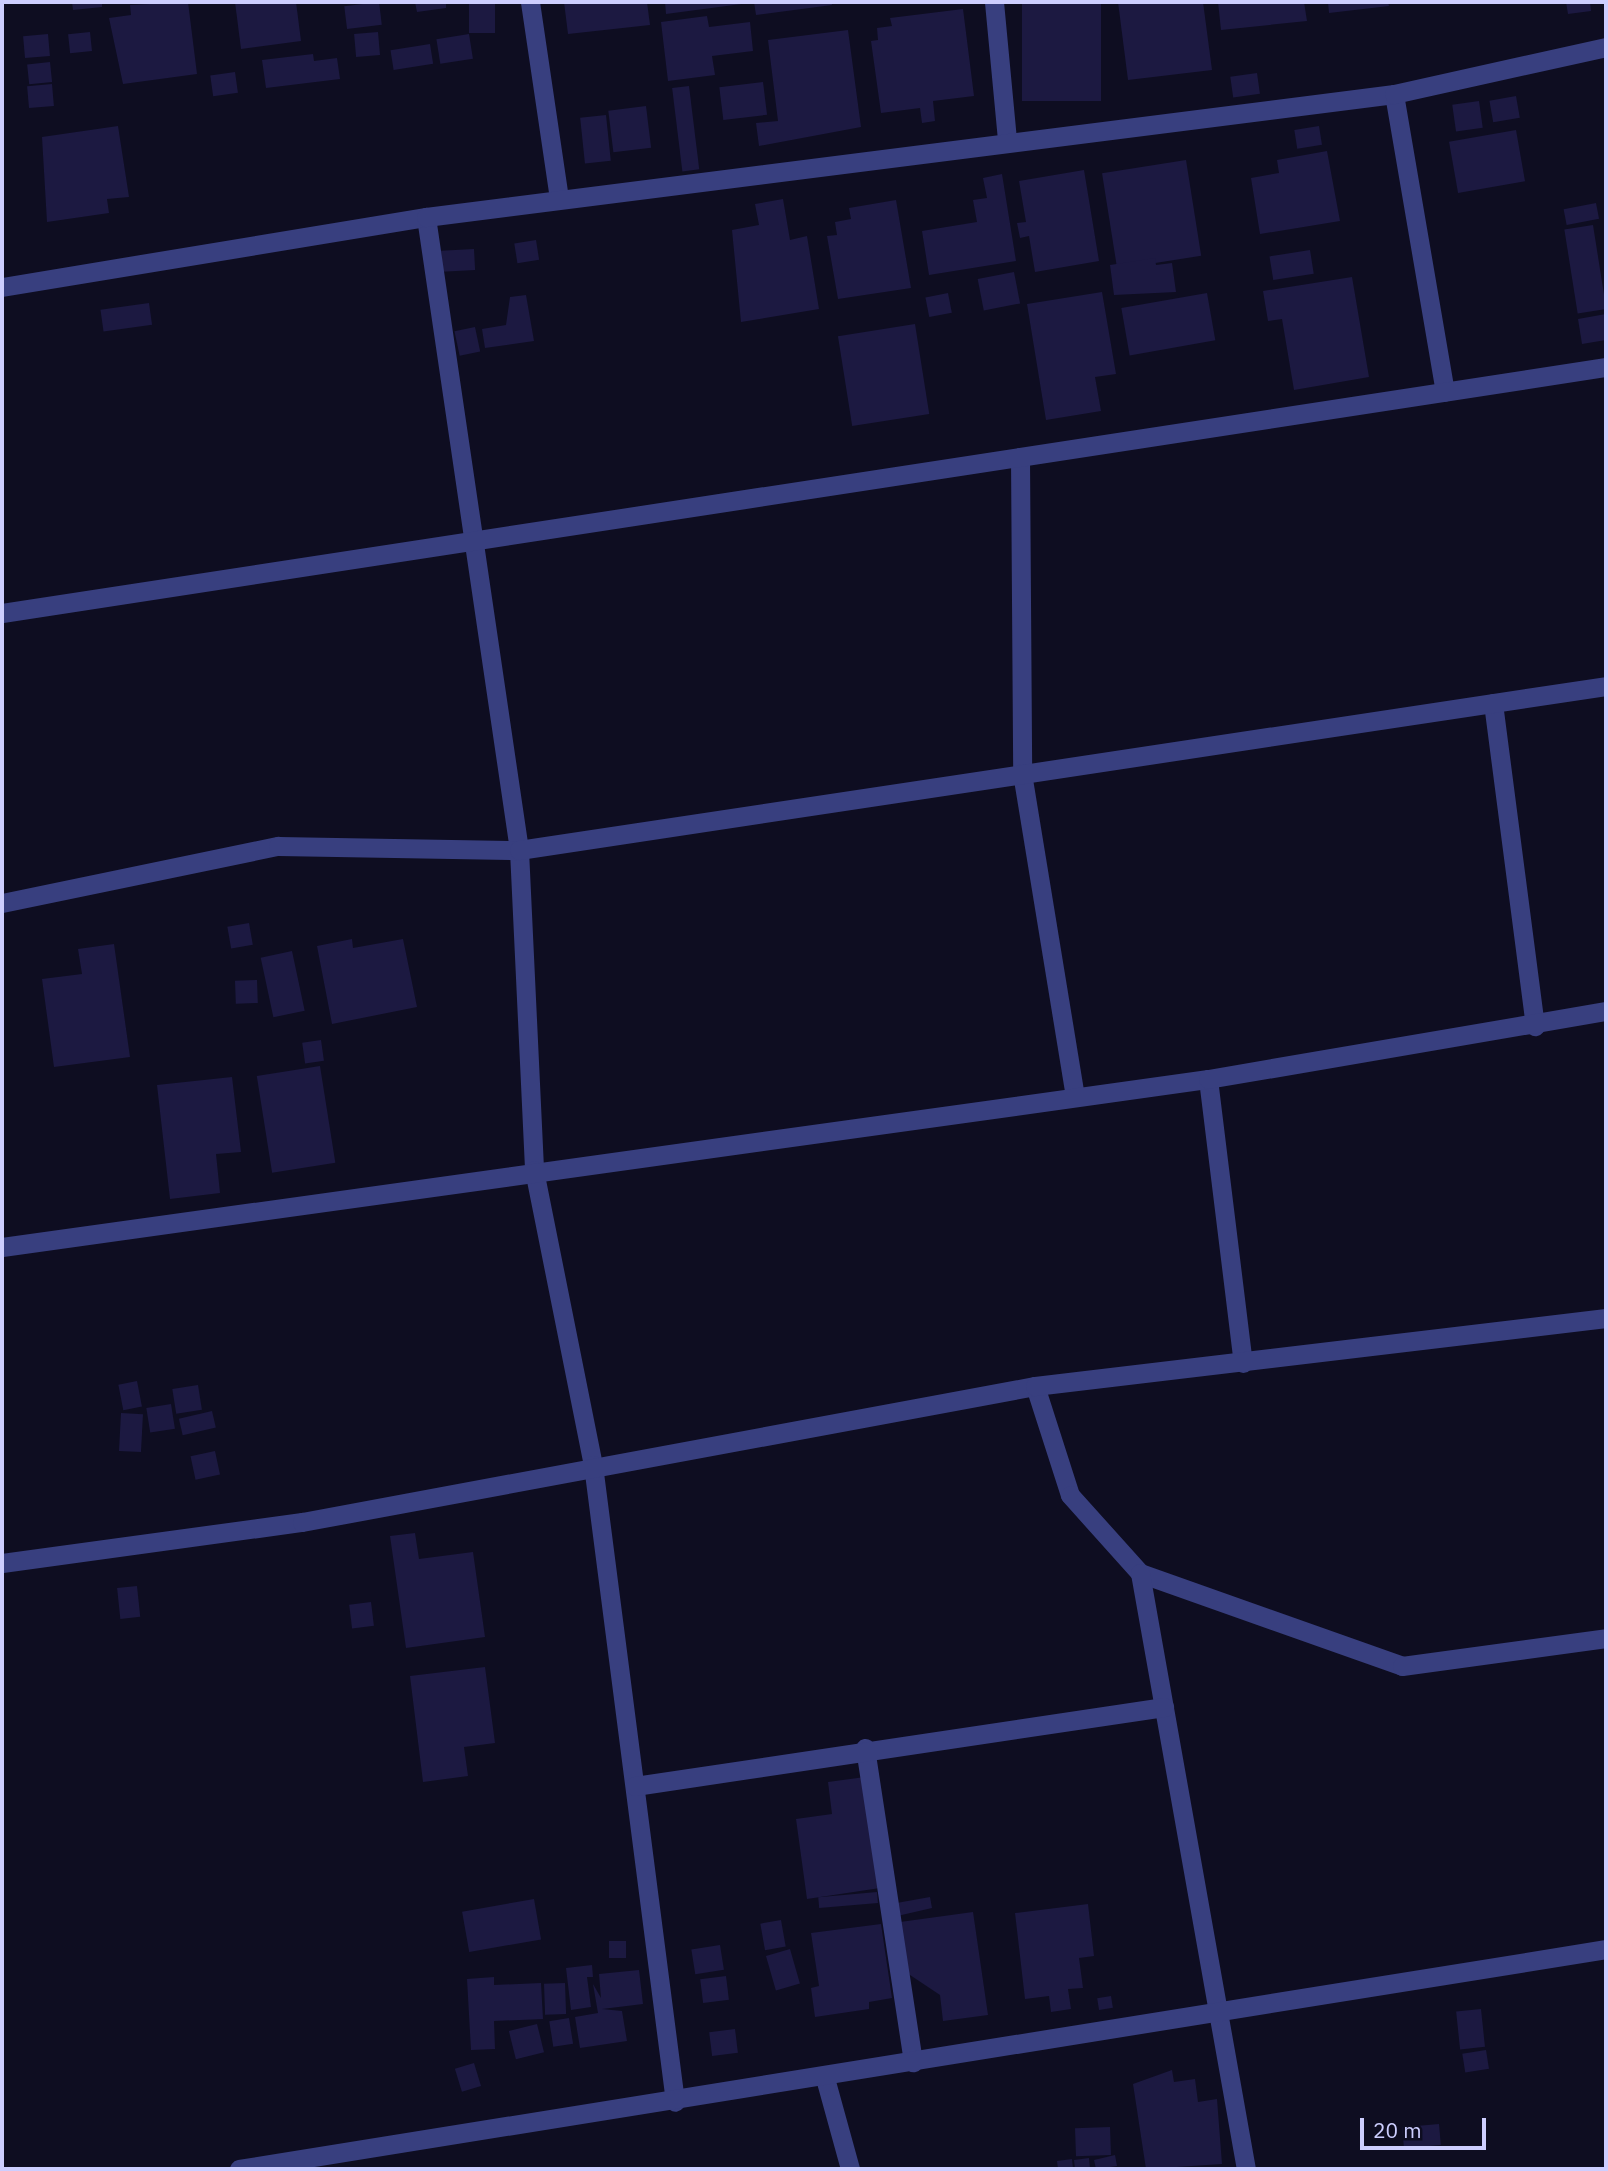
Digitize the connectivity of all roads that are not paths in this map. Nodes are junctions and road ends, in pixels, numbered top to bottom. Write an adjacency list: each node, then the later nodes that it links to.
1 (530, 2): 6 (street)
2 (994, 2): 5 (street)
3 (1606, 47): 4 (street)
4 (1394, 94): 5 (street); 10 (street)
5 (1007, 139): 6 (street)
6 (559, 199): 7 (street)
7 (426, 217): 8 (street); 12 (street)
8 (2, 287)
9 (1606, 367): 10 (street)
10 (1446, 392): 11 (street)
11 (1020, 457): 12 (street); 16 (street)
12 (477, 537): 13 (street); 17 (street)
13 (2, 613)
14 (1606, 686): 15 (street)
15 (1493, 703): 16 (street); 20 (street)
16 (1023, 773): 17 (street); 22 (street)
17 (519, 850): 18 (street); 23 (street)
18 (2, 903)
19 (1606, 1011): 20 (street)
20 (1535, 1026): 21 (street)
21 (1208, 1079): 22 (street); 26 (street)
22 (1075, 1097): 23 (street)
23 (534, 1170): 24 (street); 28 (street)
24 (2, 1247)
25 (1606, 1318): 26 (street)
26 (1243, 1363): 27 (street)
27 (1035, 1386): 28 (street); 30 (street)
28 (593, 1465): 29 (street); 34 (street)
29 (2, 1563)
30 (1140, 1573): 31 (street); 32 (street)
31 (1606, 1637)
32 (1164, 1707): 33 (street); 36 (street)
33 (865, 1748): 34 (street); 37 (street)
34 (635, 1786): 39 (street)
35 (1606, 1949): 36 (street)
36 (1221, 2012): 37 (street); 42 (street)
37 (913, 2062): 38 (street)
38 (825, 2078): 39 (street); 41 (street)
39 (675, 2102): 40 (street)
40 (239, 2169)
41 (850, 2169)
42 (1247, 2169)

